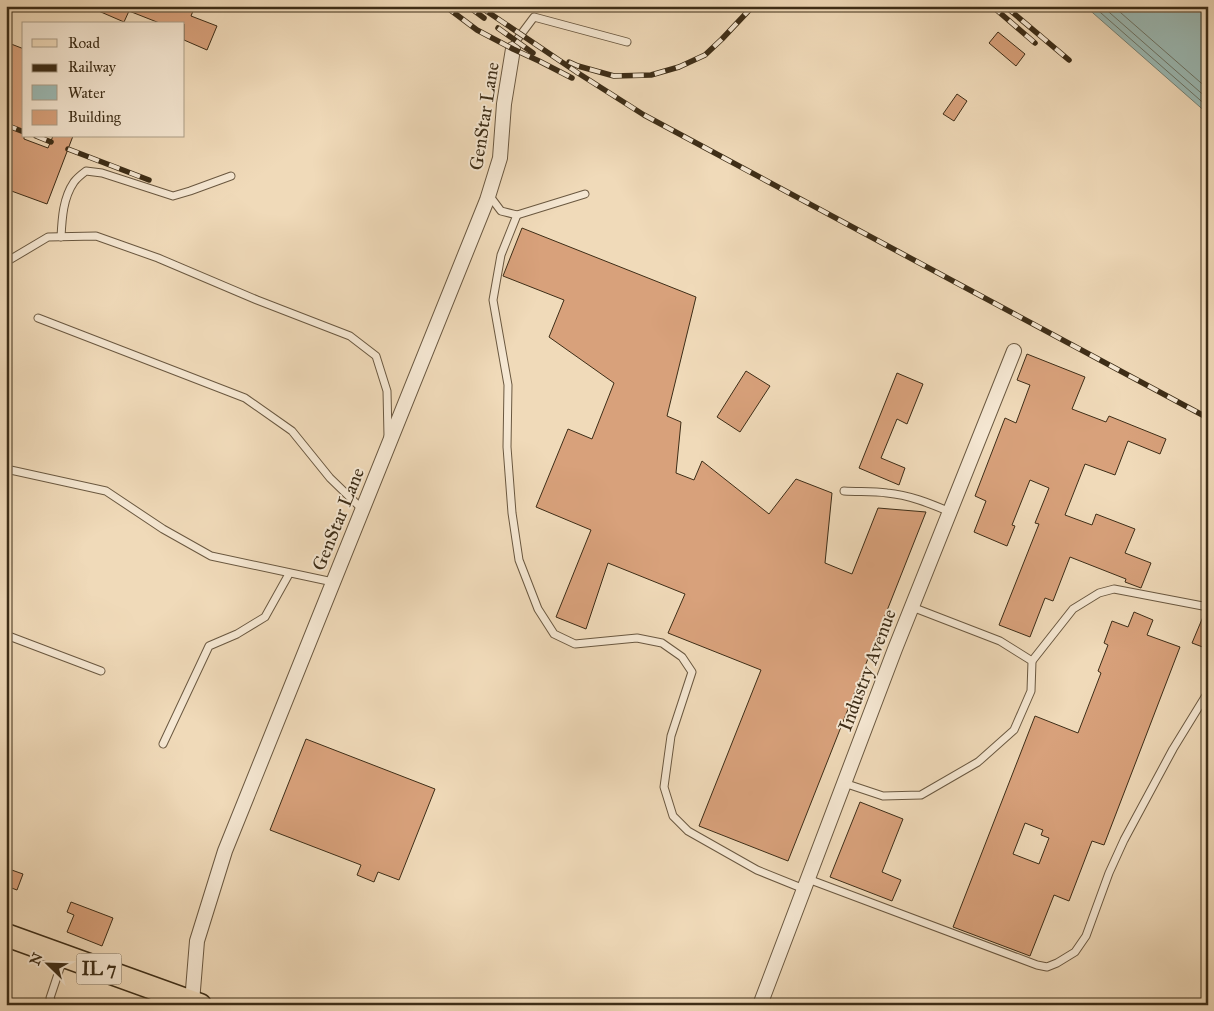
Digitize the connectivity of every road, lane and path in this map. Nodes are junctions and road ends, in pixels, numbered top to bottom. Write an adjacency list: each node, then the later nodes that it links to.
1 (627, 42): 2 (lane)
2 (513, 49): 4 (street, GenStar Lane)
3 (231, 176): 7 (lane)
4 (488, 194): 6 (lane); 11 (street, GenStar Lane)
5 (585, 194): 6 (lane)
6 (517, 215): 26 (lane)
7 (61, 237): 8 (lane); 11 (lane)
8 (6, 262)
9 (38, 318): 14 (lane)
10 (1014, 351): 15 (street, Industry Avenue)
11 (389, 444): 14 (street, GenStar Lane)
12 (6, 469): 16 (lane)
13 (844, 491): 15 (lane)
14 (362, 509): 17 (street, GenStar Lane)
15 (950, 512): 18 (street, Industry Avenue)
16 (289, 574): 17 (lane); 24 (lane)
17 (333, 582): 29 (street, GenStar Lane)
18 (912, 607): 21 (lane); 25 (street, Industry Avenue)
19 (1208, 607): 21 (lane)
20 (6, 635): 22 (lane)
21 (1032, 661): 25 (lane)
22 (101, 671)
23 (1208, 692): 26 (lane)
24 (163, 744)
25 (844, 783): 26 (street, Industry Avenue)
26 (806, 884): 31 (street, Industry Avenue)
27 (6, 935): 28 (main road, IL 7)
28 (64, 957): 29 (main road, IL 7); 30 (lane)
29 (196, 1003)
30 (55, 1005)
31 (760, 1005)

